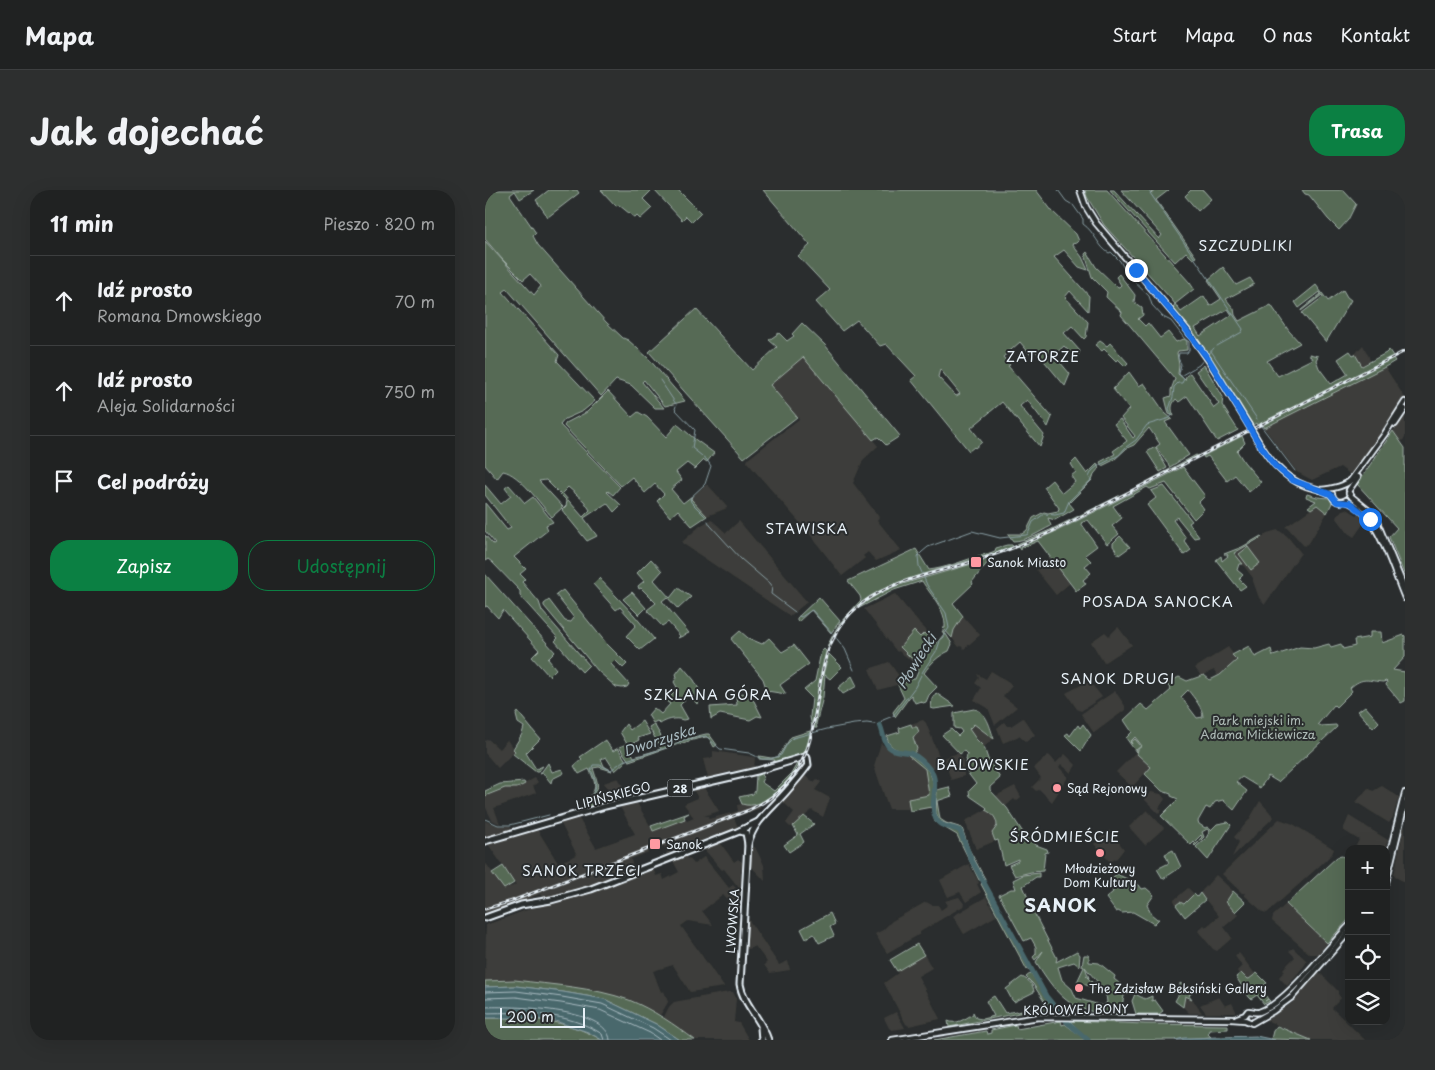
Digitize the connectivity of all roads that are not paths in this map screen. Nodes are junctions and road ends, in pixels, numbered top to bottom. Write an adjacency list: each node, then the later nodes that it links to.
1 (1080, 190): 6 (main road, bridge)
2 (1405, 402): 4 (main road)
3 (1405, 410): 7 (main road)
4 (1343, 485): 5 (main road); 7 (main road)
5 (1335, 487): 6 (main road); 8 (main road)
6 (1320, 490): 8 (main road)
7 (1349, 492): 9 (main road); 10 (main road)
8 (1332, 495): 9 (main road)
9 (1345, 502): 11 (main road)
10 (1405, 589)
11 (1405, 598)
12 (1405, 793): 18 (main road)
13 (1405, 804): 19 (main road)
14 (758, 822): 15 (main road); 16 (main road, LIPIŃSKIEGO / 28); 17 (main road, 28)
15 (737, 832): 17 (main road); 20 (main road)
16 (485, 842)
17 (748, 844): 25 (main road, LWOWSKA / 28)
18 (1390, 852)
19 (1390, 868)
20 (485, 918)
21 (1345, 931): 23 (main road)
22 (1346, 935): 23 (main road)
23 (1316, 966): 24 (main road); 27 (main road)
24 (1255, 1013): 26 (main road); 27 (main road)
25 (756, 1017): 28 (main road, LWOWSKA / 28); 29 (main road, LWOWSKA / 28)
26 (1245, 1017): 27 (main road); 30 (main road, KRÓLOWEJ BONY)
27 (1256, 1019)
28 (763, 1040)
29 (768, 1040)
30 (892, 1040)

